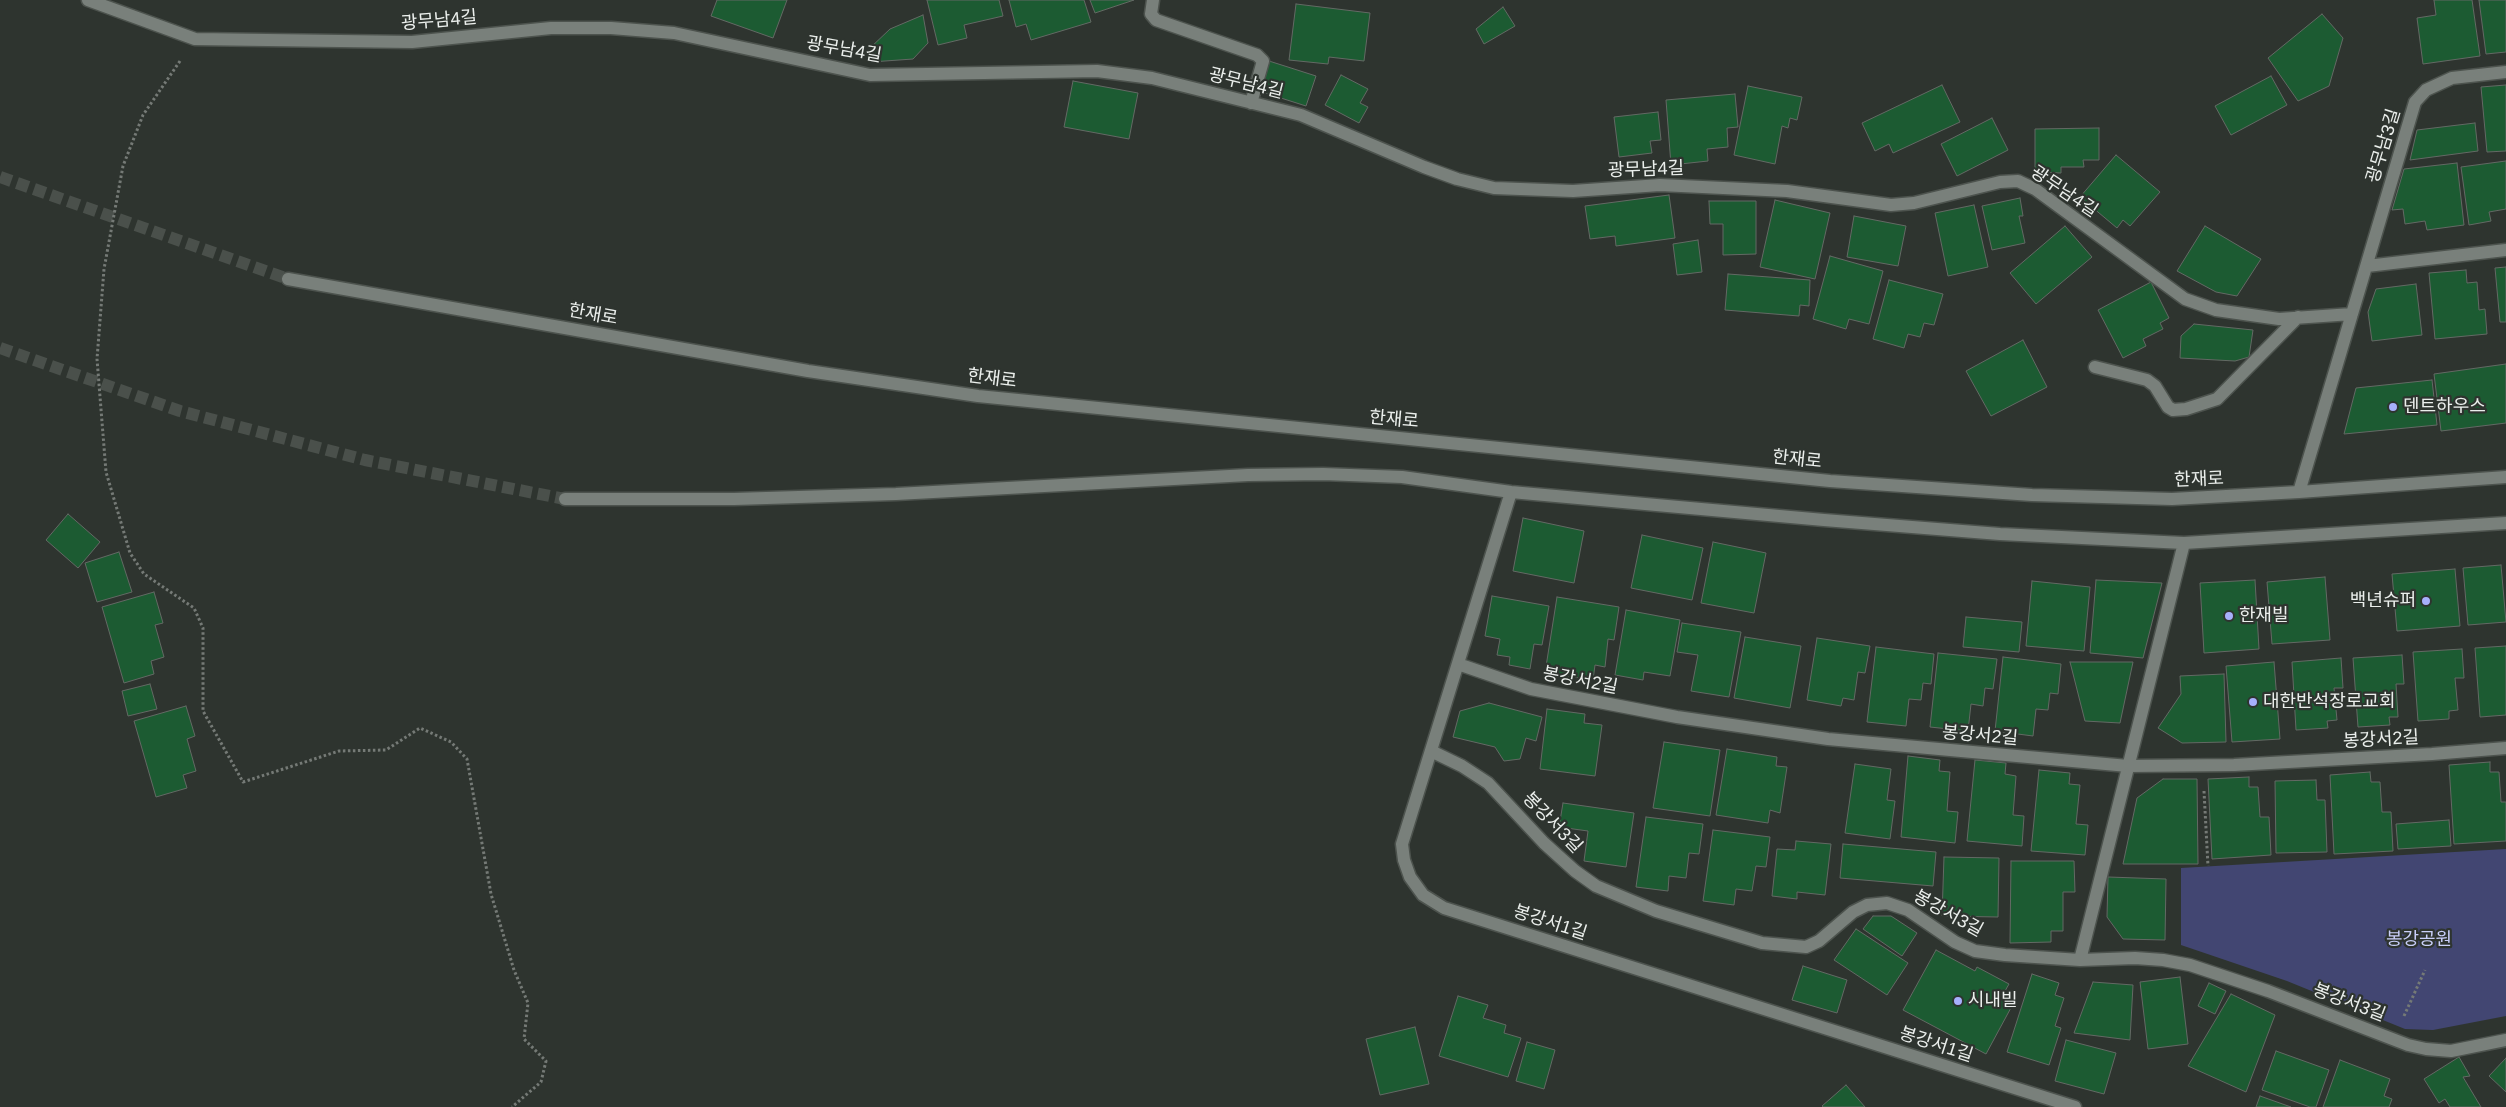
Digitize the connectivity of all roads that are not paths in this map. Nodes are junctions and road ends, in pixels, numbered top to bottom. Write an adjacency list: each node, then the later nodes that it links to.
1 (88, 0): 4 (street, 광무남4길)
2 (1153, 0): 4 (street)
3 (2506, 72): 6 (street, 광무남3길)
4 (1251, 103): 9 (street, 광무남4길)
5 (2506, 250): 6 (street)
6 (2367, 266): 8 (street, 광무남3길)
7 (288, 279): 13 (street, 한재로)
8 (2352, 314): 9 (street, 광무남4길); 13 (street, 광무남3길)
9 (2298, 317): 10 (street)
10 (2095, 367)
11 (2506, 477): 13 (street, 한재로)
12 (1511, 492): 14 (street); 16 (street); 17 (street, 봉강서1길)
13 (2299, 492)
14 (565, 500)
15 (2506, 523): 16 (street)
16 (2184, 543): 20 (street)
17 (1458, 664): 19 (street, 봉강서1길); 20 (street, 봉강서2길)
18 (2506, 748): 20 (street, 봉강서2길)
19 (1431, 751): 21 (street, 봉강서3길); 23 (street, 봉강서1길)
20 (2128, 766): 21 (street)
21 (2080, 960): 22 (street, 봉강서3길)
22 (2506, 1040)
23 (2075, 1107)

